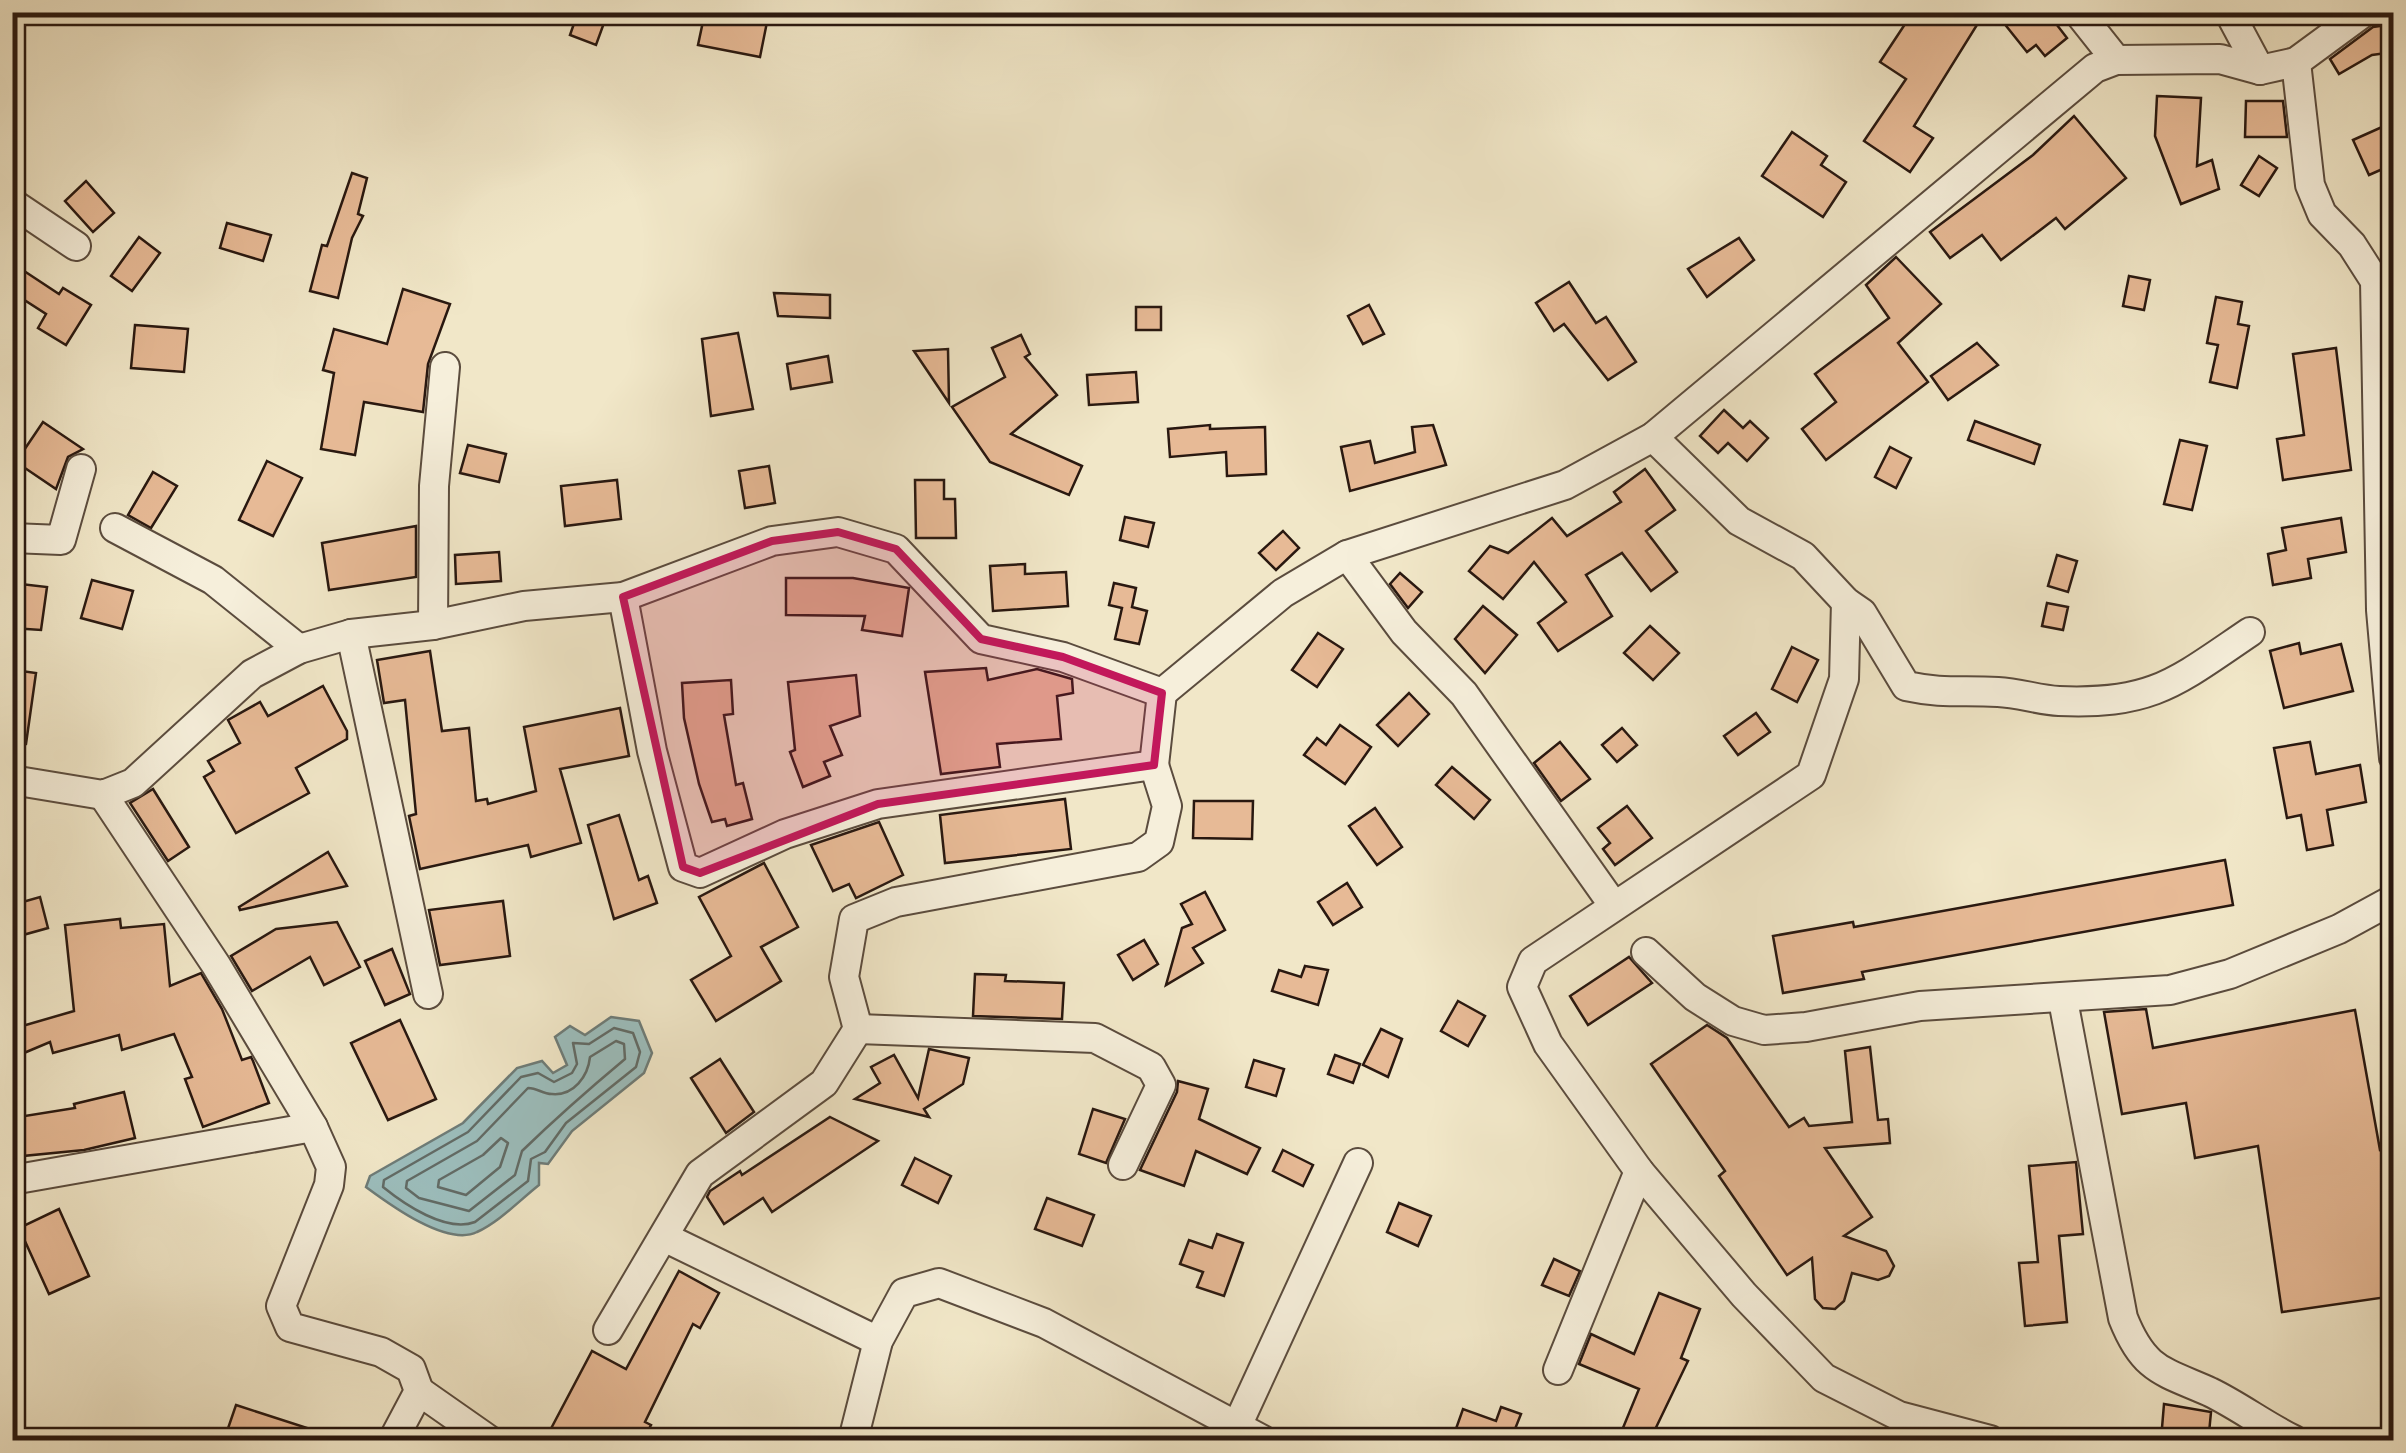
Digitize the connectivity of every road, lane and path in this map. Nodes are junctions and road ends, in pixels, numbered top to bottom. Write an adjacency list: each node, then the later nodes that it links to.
1 (2078, 12): 4 (street)
2 (2229, 12): 6 (street)
3 (2364, 12): 5 (street)
4 (2116, 60): 6 (street); 10 (street)
5 (2296, 62): 6 (street); 22 (street)
6 (2260, 70)
7 (12, 203): 8 (street)
8 (76, 246)
9 (445, 367): 17 (street)
10 (1653, 438): 14 (street); 16 (street)
11 (81, 469): 13 (street)
12 (115, 528): 20 (street)
13 (12, 538)
14 (1347, 554): 21 (street); 27 (street)
15 (623, 597): 17 (street); 21 (street); 23 (street)
16 (1846, 602): 18 (street); 27 (street)
17 (433, 626): 19 (street)
18 (2250, 632)
19 (351, 634): 20 (street); 29 (street)
20 (299, 649): 25 (street)
21 (1162, 693): 23 (street)
22 (2394, 758)
23 (1154, 765): 31 (street)
24 (12, 780): 25 (street)
25 (103, 796): 32 (street)
26 (2394, 898): 30 (street)
27 (1614, 906): 35 (street)
28 (1646, 952): 30 (street)
29 (428, 994)
30 (2064, 1000): 48 (street)
31 (858, 1029): 34 (street); 37 (street)
32 (312, 1127): 36 (street); 41 (street)
33 (1358, 1163): 42 (street)
34 (1123, 1164)
35 (1639, 1171): 40 (street); 47 (street)
36 (12, 1180)
37 (666, 1238): 38 (street); 39 (street)
38 (608, 1330)
39 (878, 1341): 42 (street); 45 (street)
40 (1558, 1370)
41 (419, 1392): 43 (street); 44 (street)
42 (1237, 1426): 46 (street)
43 (393, 1440)
44 (489, 1440)
45 (853, 1440)
46 (1262, 1440)
47 (1990, 1440)
48 (2294, 1440)

